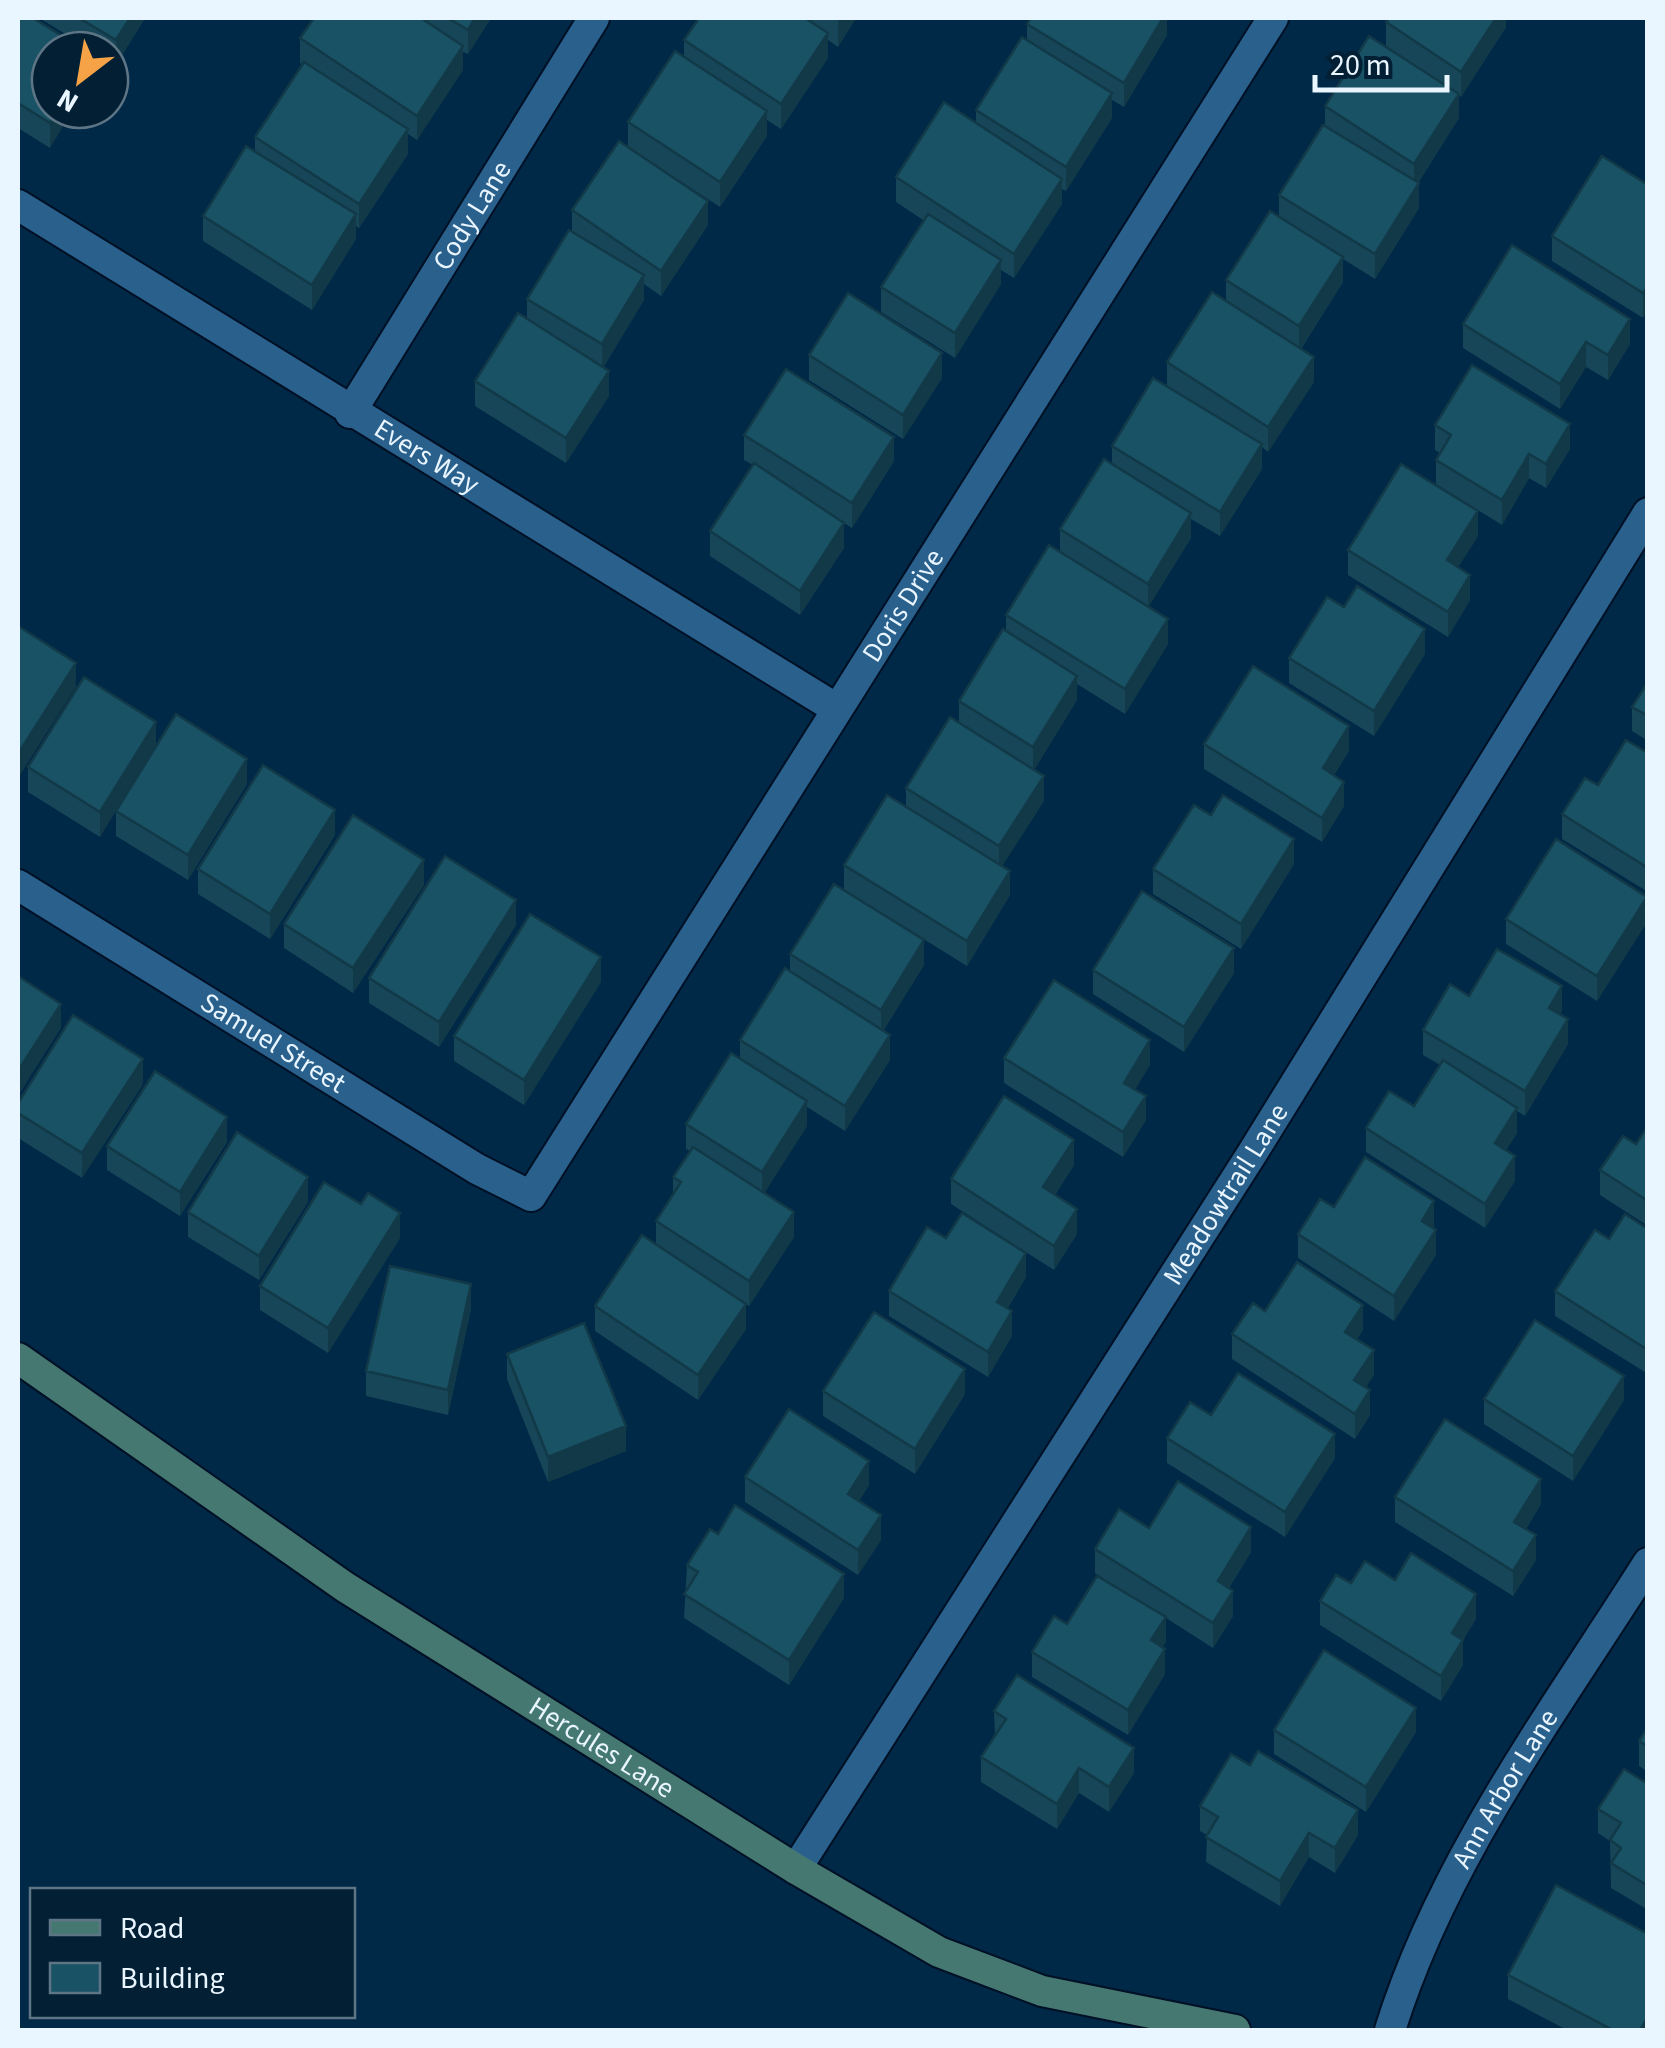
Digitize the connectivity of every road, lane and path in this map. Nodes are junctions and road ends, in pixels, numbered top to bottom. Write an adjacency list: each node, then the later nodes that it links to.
1 (594, 18): 4 (street, Cody Lane)
2 (1273, 18): 6 (street, Doris Drive)
3 (18, 205): 4 (street, Evers Way)
4 (350, 413): 6 (street, Evers Way)
5 (1648, 512): 11 (street, Meadowtrail Lane)
6 (837, 709): 8 (street, Doris Drive)
7 (18, 885): 8 (street, Samuel Street)
8 (531, 1196)
9 (18, 1358): 11 (street, Hercules Lane)
10 (1648, 1564): 13 (street, Ann Arbor Lane)
11 (796, 1869): 12 (street, Hercules Lane)
12 (1235, 2030)
13 (1390, 2030)

